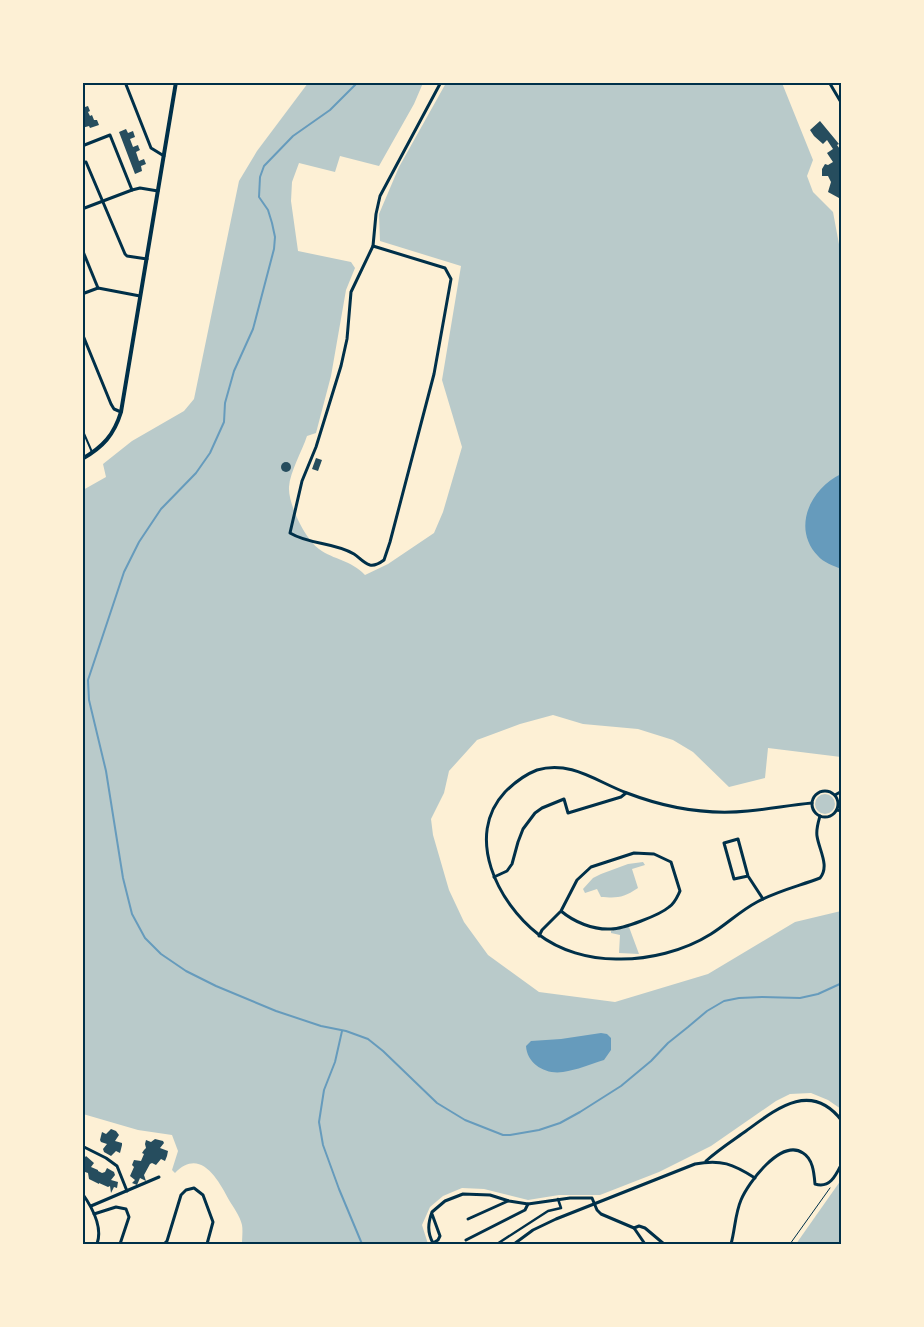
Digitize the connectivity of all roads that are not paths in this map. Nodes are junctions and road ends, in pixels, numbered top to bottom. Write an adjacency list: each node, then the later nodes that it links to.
1 (125, 82): 7 (street)
2 (176, 82): 7 (street)
3 (440, 82): 13 (street)
4 (829, 82): 5 (street)
5 (842, 104)
6 (82, 146): 9 (street)
7 (164, 156): 10 (street)
8 (86, 162): 11 (street)
9 (132, 190): 10 (street); 11 (street)
10 (158, 191): 15 (street)
11 (103, 201): 12 (street); 15 (street)
12 (82, 209)
13 (372, 246): 13 (street)
14 (82, 249): 16 (street)
15 (147, 259): 18 (street)
16 (98, 288): 17 (street); 18 (street)
17 (82, 294)
18 (140, 296): 20 (street)
19 (82, 333): 20 (street)
20 (121, 412): 22 (street)
21 (82, 429): 22 (lane)
22 (92, 453): 23 (street)
23 (82, 459)
24 (842, 791): 26 (street)
25 (626, 793): 27 (street); 32 (street); 32 (street)
26 (835, 795): 27 (street); 28 (street)
27 (812, 803): 30 (street)
28 (837, 810): 29 (street); 30 (street)
29 (842, 811)
30 (820, 816): 33 (street)
31 (748, 876): 31 (street); 33 (street)
32 (494, 877): 35 (street)
33 (763, 899): 35 (street)
34 (561, 911): 34 (street); 35 (street)
35 (539, 936)
36 (842, 1121): 38 (street)
37 (82, 1146): 42 (street)
38 (706, 1162): 41 (street); 47 (street)
39 (842, 1163): 41 (street)
40 (159, 1177): 42 (street)
41 (755, 1178): 62 (street)
42 (127, 1191): 48 (street)
43 (82, 1193): 48 (street)
44 (558, 1199): 46 (street); 47 (street); 58 (street)
45 (509, 1201): 46 (street); 50 (street); 51 (street)
46 (528, 1204): 53 (street)
47 (596, 1204): 52 (street); 59 (street)
48 (91, 1206): 49 (street)
49 (94, 1214): 54 (street); 55 (street)
50 (432, 1214): 50 (street)
51 (468, 1219)
52 (634, 1228): 60 (street); 61 (street)
53 (466, 1240)
54 (97, 1244)
55 (120, 1244)
56 (164, 1244): 57 (street)
57 (207, 1244)
58 (497, 1244)
59 (514, 1244)
60 (645, 1244)
61 (664, 1244)
62 (731, 1244)

